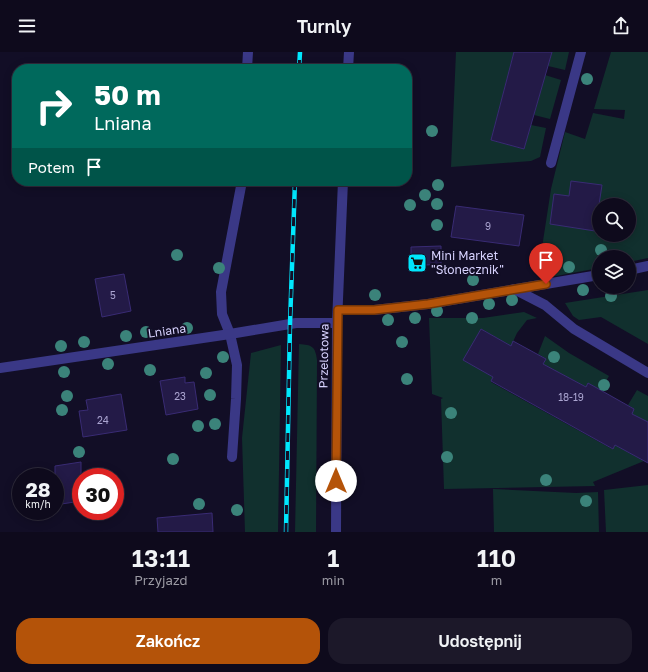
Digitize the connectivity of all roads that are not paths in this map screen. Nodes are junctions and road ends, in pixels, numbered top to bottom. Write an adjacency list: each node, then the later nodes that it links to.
1 (248, 52): 4 (street)
2 (349, 52): 5 (street)
3 (580, 52): 6 (street)
4 (247, 64)
5 (348, 64)
6 (551, 163)
7 (241, 186): 15 (street)
8 (343, 186): 13 (street, Przelotowa)
9 (648, 266): 10 (street)
10 (636, 269)
11 (592, 276): 12 (street)
12 (514, 289): 13 (street); 17 (street)
13 (338, 310): 14 (street, Przelotowa)
14 (337, 323): 15 (street, Lniana); 19 (street, Przelotowa)
15 (230, 334): 16 (street, Lniana); 18 (street)
16 (0, 368)
17 (648, 373)
18 (232, 457)
19 (336, 532)

